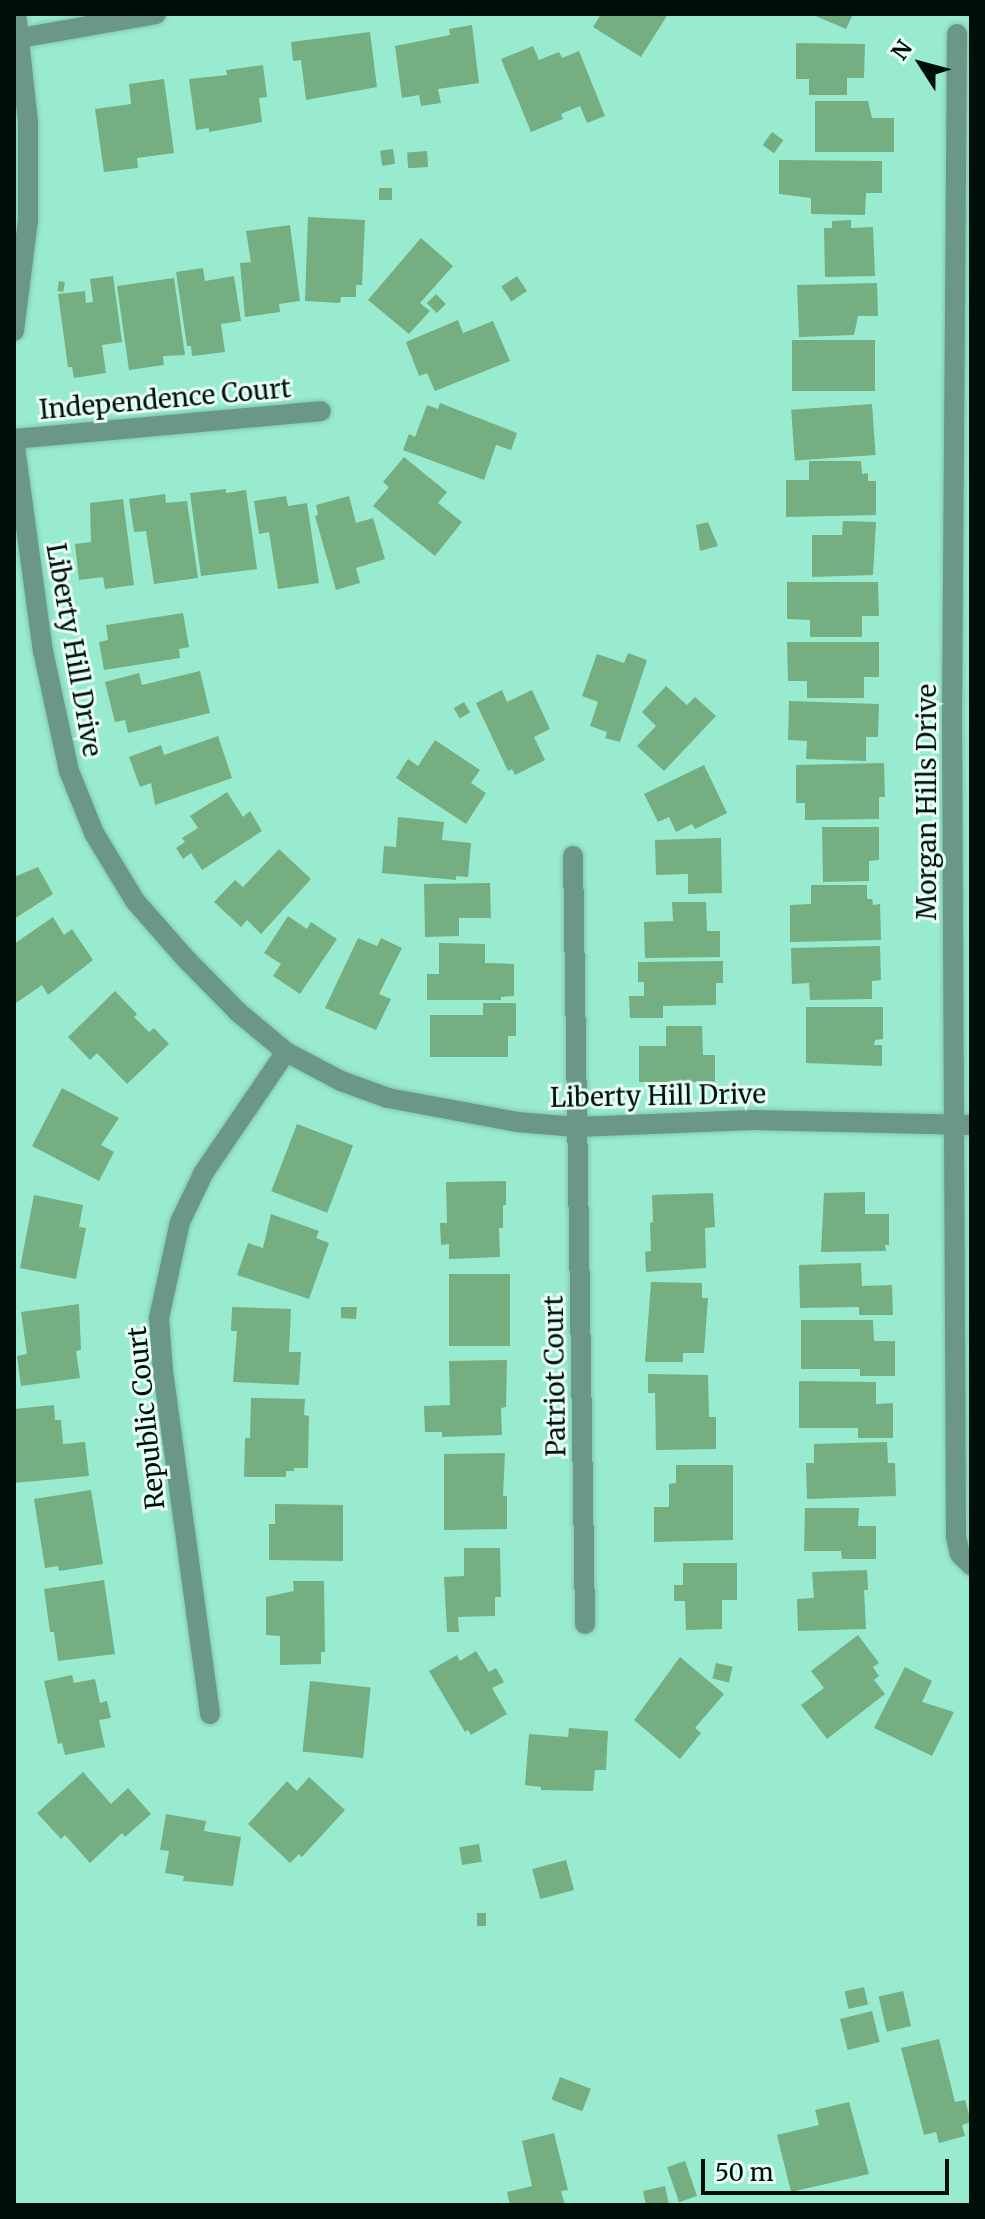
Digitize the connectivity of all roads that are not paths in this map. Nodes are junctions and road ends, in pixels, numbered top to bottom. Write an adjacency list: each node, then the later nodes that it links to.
1 (16, 14): 4 (street)
2 (156, 14): 4 (street)
3 (957, 34): 8 (street, Morgan Hills Drive)
4 (20, 38): 5 (street)
5 (14, 331)
6 (321, 411): 7 (street, Independence Court)
7 (14, 440): 10 (street, Liberty Hill Drive)
8 (962, 718): 11 (street, Morgan Hills Drive)
9 (573, 856): 12 (street, Patriot Court)
10 (286, 1052): 12 (street, Liberty Hill Drive); 15 (street, Republic Court)
11 (962, 1126): 12 (street, Liberty Hill Drive); 13 (street, Morgan Hills Drive)
12 (577, 1127): 14 (street, Patriot Court)
13 (971, 1565)
14 (585, 1624)
15 (210, 1714)

